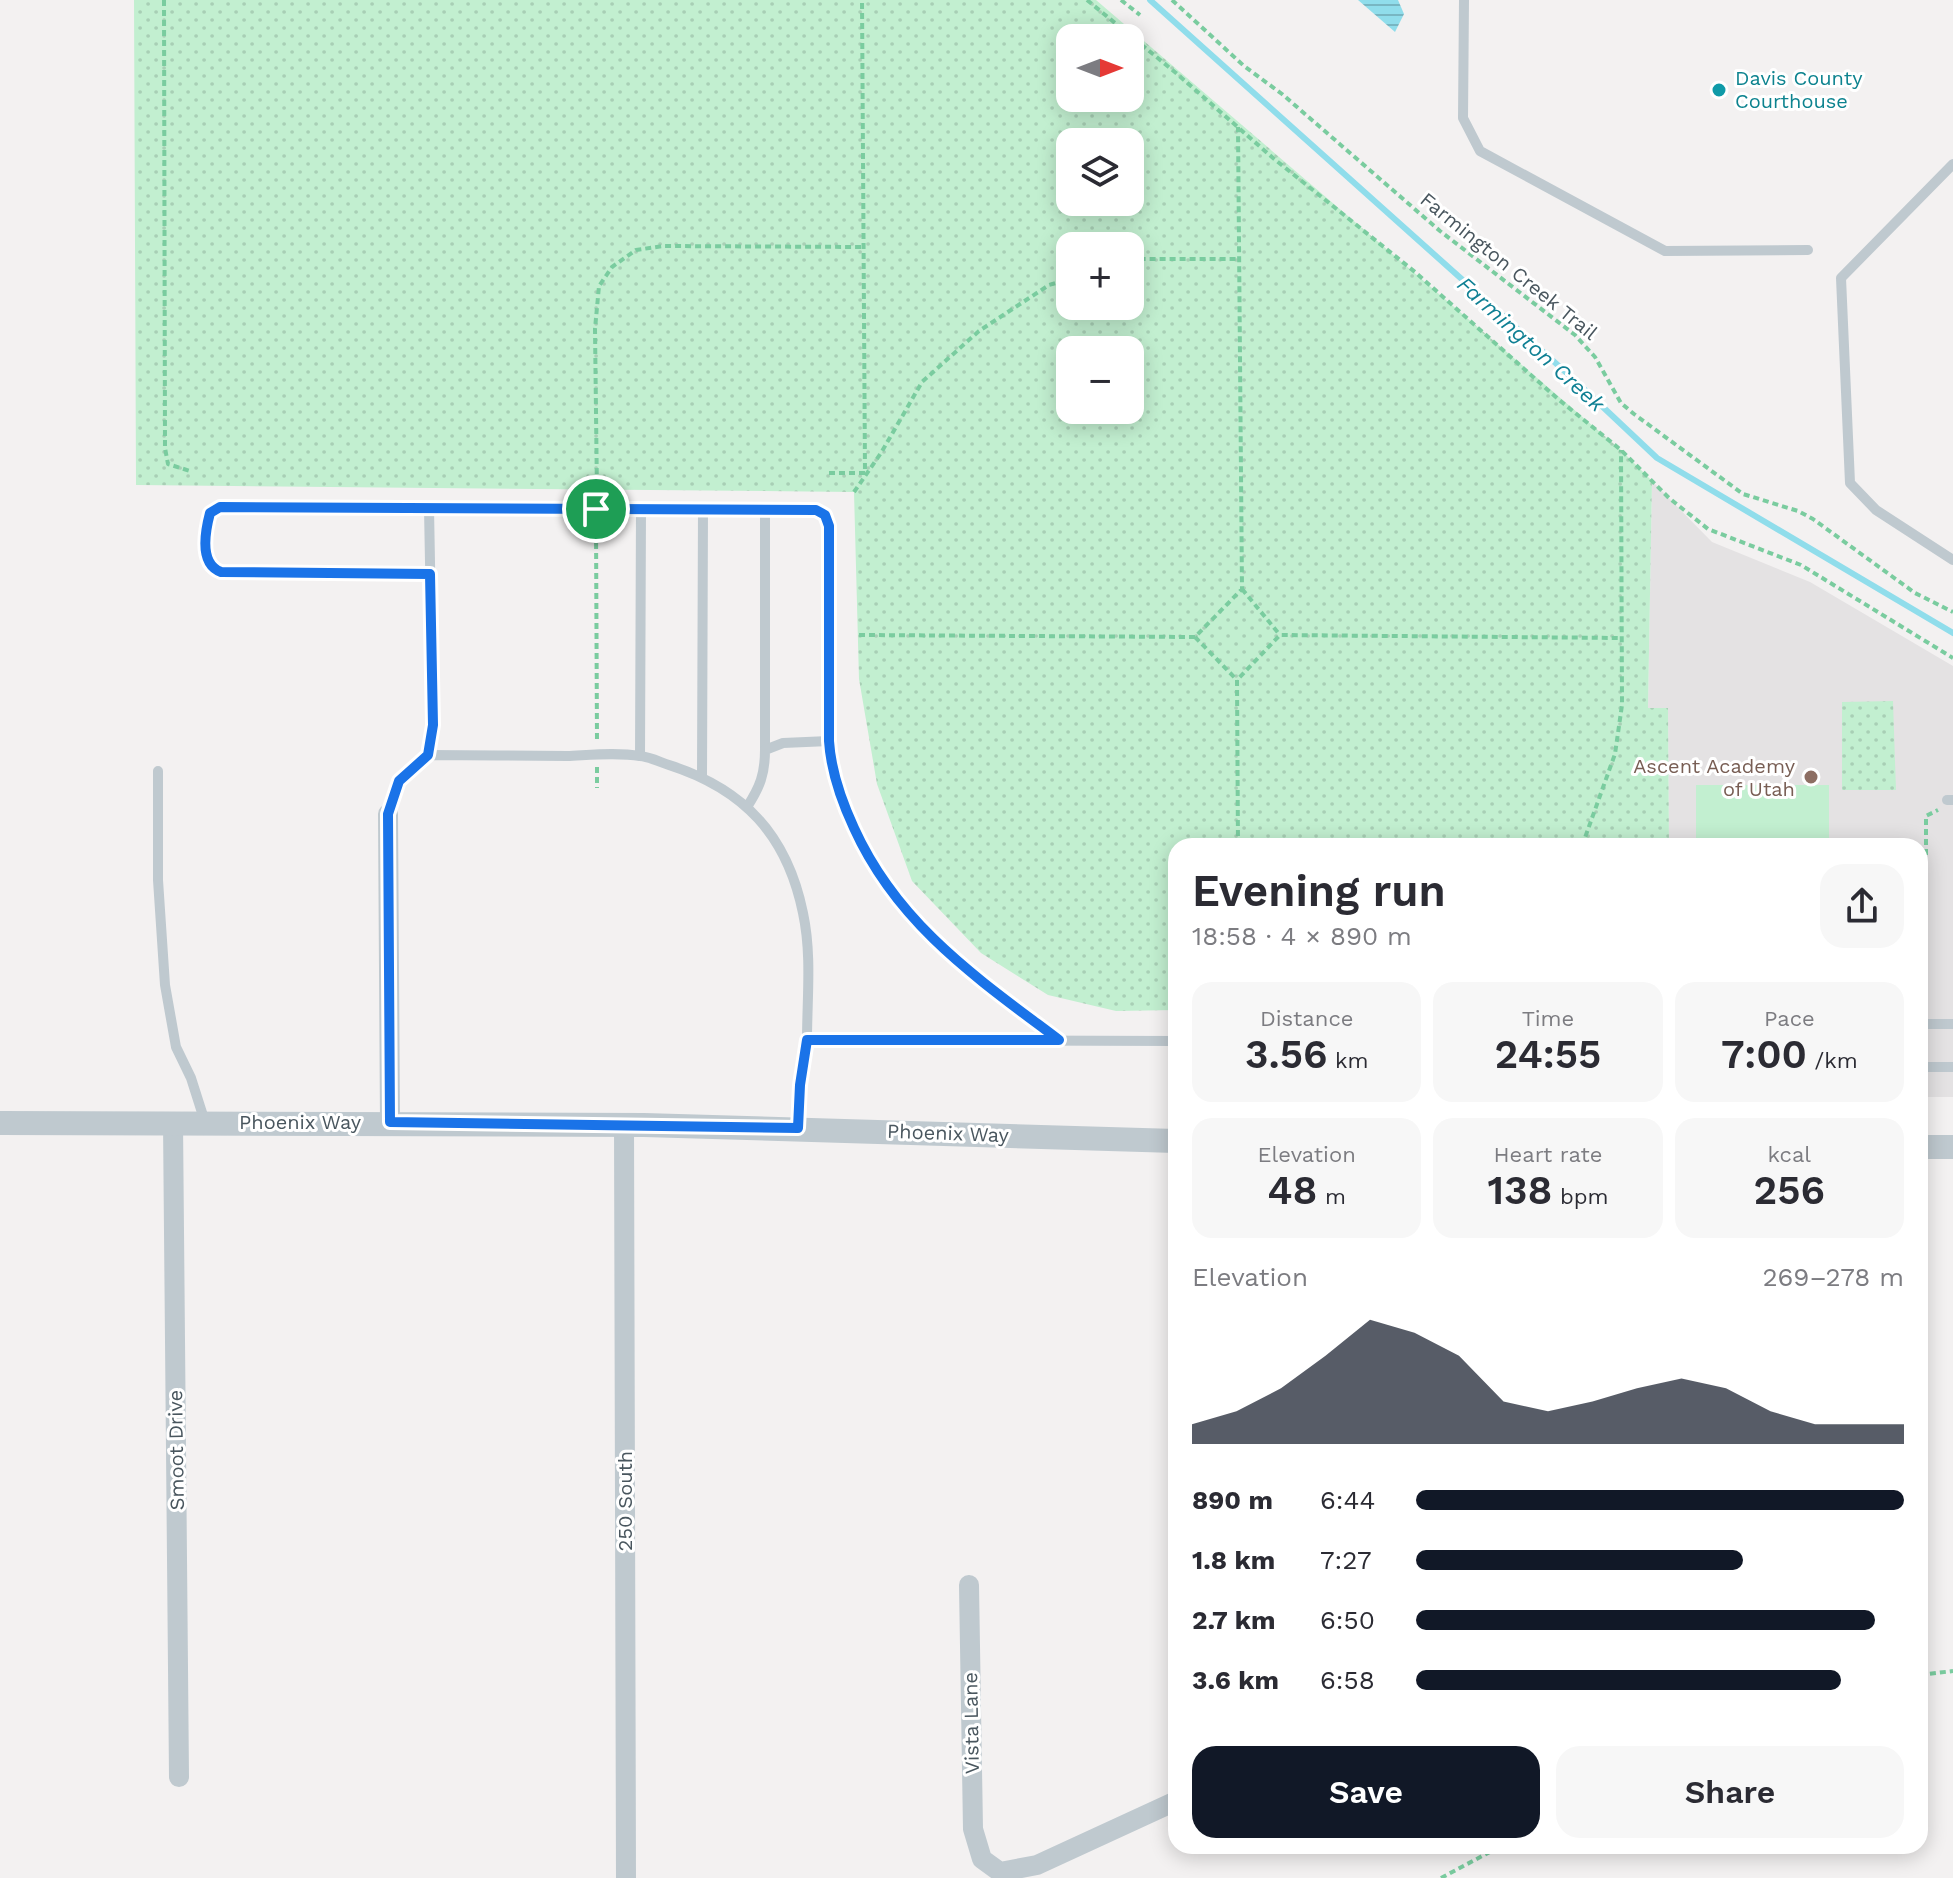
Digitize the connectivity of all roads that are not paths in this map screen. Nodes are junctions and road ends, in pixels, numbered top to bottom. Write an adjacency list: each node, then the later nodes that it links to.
1 (1464, 0): 3 (lane)
2 (1953, 164): 8 (lane)
3 (1808, 250)
4 (429, 508): 5 (lane); 9 (lane); 9 (lane)
5 (641, 509): 6 (lane); 13 (lane)
6 (703, 509): 7 (lane); 15 (lane)
7 (765, 510): 10 (lane); 11 (lane)
8 (1953, 560)
9 (430, 574): 12 (lane)
10 (829, 741): 11 (lane); 21 (lane)
11 (765, 750): 16 (lane)
12 (428, 755): 13 (lane); 17 (lane)
13 (640, 756): 15 (lane)
14 (158, 771): 26 (lane)
15 (702, 776): 16 (lane)
16 (747, 807): 20 (lane)
17 (388, 814): 27 (street)
18 (1928, 1024): 19 (lane)
19 (1953, 1024)
20 (807, 1040): 21 (lane); 30 (lane)
21 (1059, 1040): 22 (lane)
22 (1168, 1041)
23 (1928, 1067): 24 (lane)
24 (1953, 1067)
25 (173, 1122): 26 (street, Phoenix Way); 28 (street, Phoenix Way); 35 (street, Smoot Drive)
26 (205, 1122): 27 (street, Phoenix Way)
27 (390, 1122): 29 (street, Phoenix Way)
28 (0, 1123)
29 (624, 1124): 30 (street, Phoenix Way); 37 (street, 250 South)
30 (798, 1128): 31 (street, Phoenix Way)
31 (1168, 1141)
32 (1928, 1147): 33 (street)
33 (1953, 1147)
34 (969, 1585): 36 (street, Vista Lane)
35 (179, 1777)
36 (1168, 1805)
37 (626, 1878)

